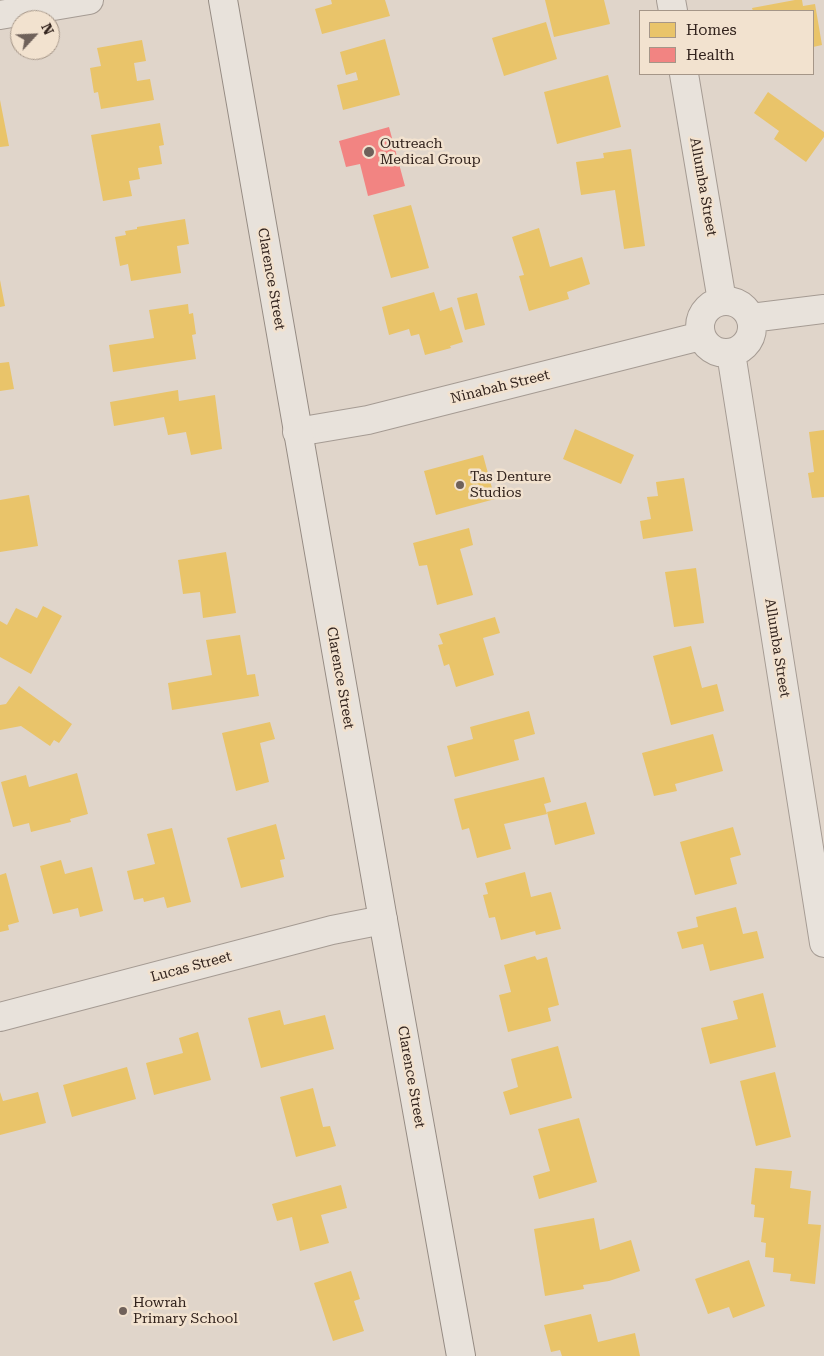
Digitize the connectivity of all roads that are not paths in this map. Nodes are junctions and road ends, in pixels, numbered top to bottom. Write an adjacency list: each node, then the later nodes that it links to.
1 (89, 0): 3 (street)
2 (223, 0): 10 (street, Clarence Street)
3 (0, 15)
4 (684, 75): 5 (street, Allumba Street)
5 (722, 301): 7 (street); 8 (street)
6 (824, 309): 7 (street)
7 (751, 318): 9 (street)
8 (702, 336): 9 (street); 10 (street, Ninabah Street)
9 (731, 353): 12 (street, Allumba Street)
10 (298, 432): 11 (street, Clarence Street)
11 (383, 920): 13 (street, Lucas Street); 14 (street, Clarence Street)
12 (824, 943)
13 (0, 1017)
14 (461, 1356)

